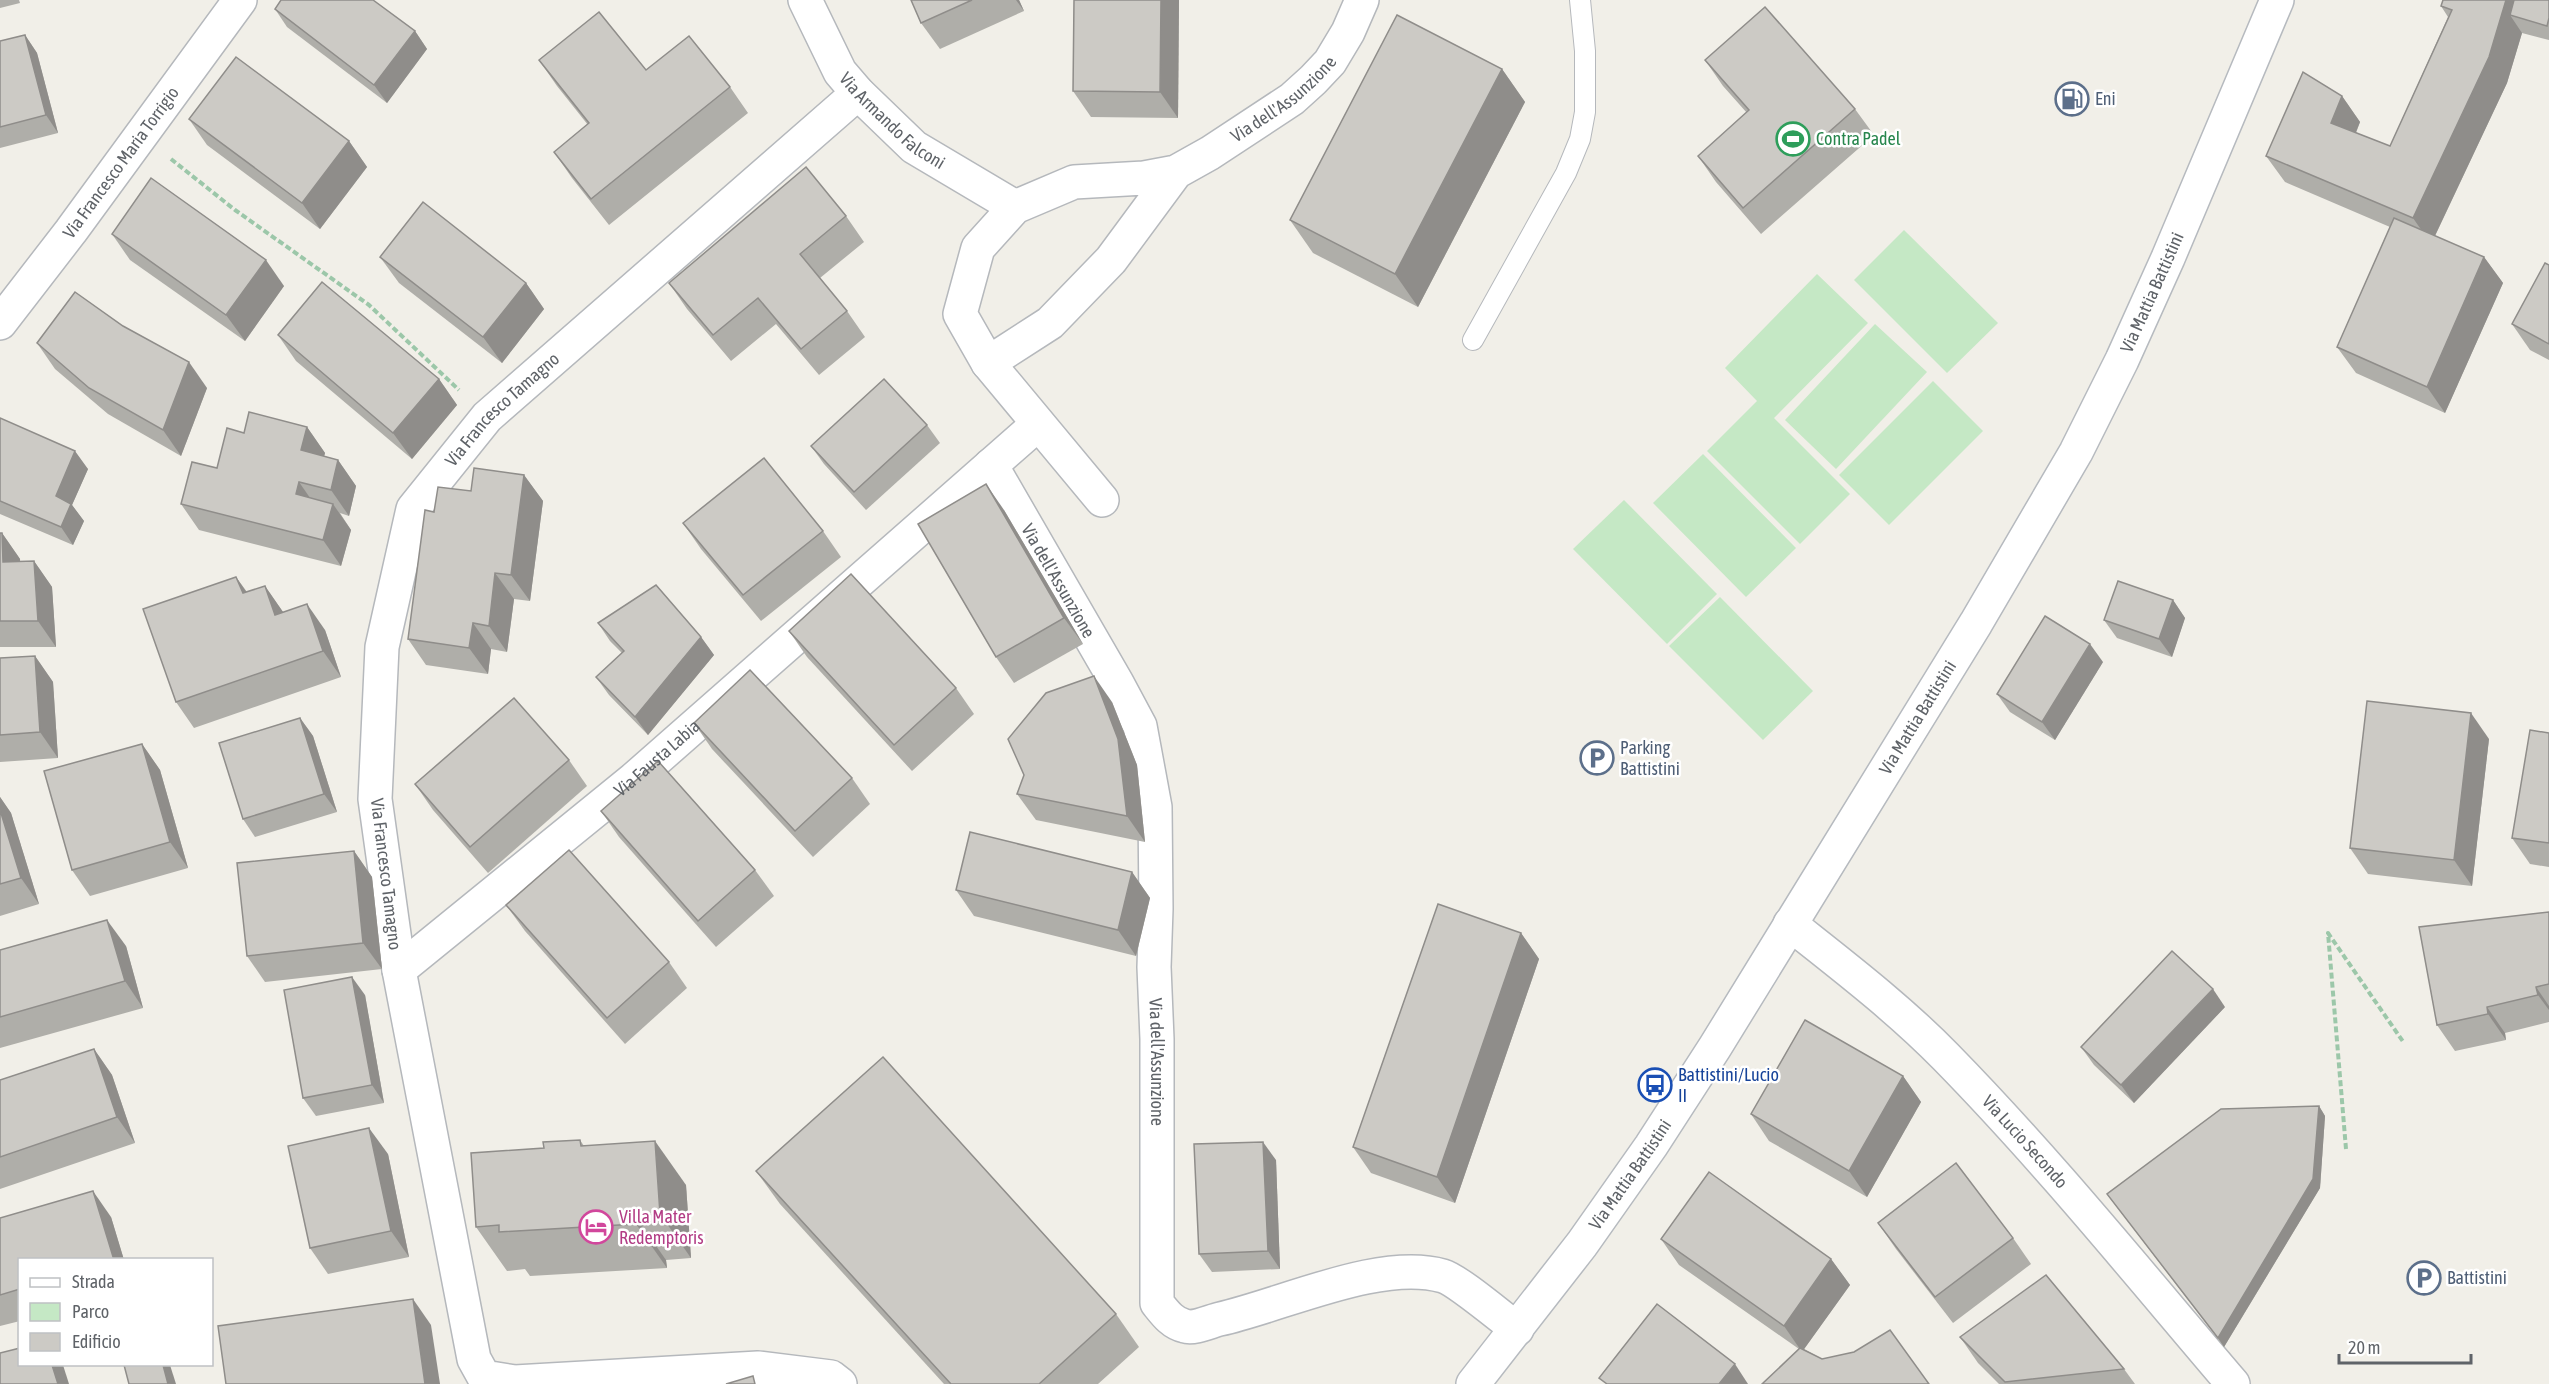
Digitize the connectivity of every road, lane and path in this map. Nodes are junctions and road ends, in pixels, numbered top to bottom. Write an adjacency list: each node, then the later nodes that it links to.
1 (240, 0): 7 (street, Via Francesco Maria Torrigio)
2 (805, 0): 6 (street, Via Armando Falconi)
3 (1362, 0): 8 (street, Via dell'Assunzione)
4 (1580, 0): 11 (lane)
5 (2277, 0): 17 (street, Via Mattia Battistini)
6 (858, 93): 9 (street, Via Armando Falconi); 13 (street, Via Francesco Tamagno)
7 (142, 136): 10 (street, Via Francesco Maria Torrigio); 13 (path)
8 (1176, 172): 9 (street, Via dell'Assunzione); 12 (street, Via dell'Assunzione)
9 (1015, 207): 12 (street, Via dell'Assunzione)
10 (0, 323)
11 (1473, 340)
12 (988, 363): 14 (street, Via dell'Assunzione)
13 (488, 417): 18 (street, Via Francesco Tamagno)
14 (1038, 424): 15 (street, Via Fausta Labia); 16 (street, Via dell'Assunzione)
15 (991, 465): 18 (street, Via Fausta Labia); 21 (street, Via dell'Assunzione)
16 (1102, 500)
17 (1790, 924): 21 (street, Via Mattia Battistini); 24 (street, Via Lucio Secondo)
18 (399, 970): 22 (street, Via Francesco Tamagno)
19 (2404, 1043): 20 (path)
20 (2346, 1149)
21 (1517, 1329): 23 (street, Via Mattia Battistini)
22 (840, 1384)
23 (1473, 1384)
24 (2233, 1384)

